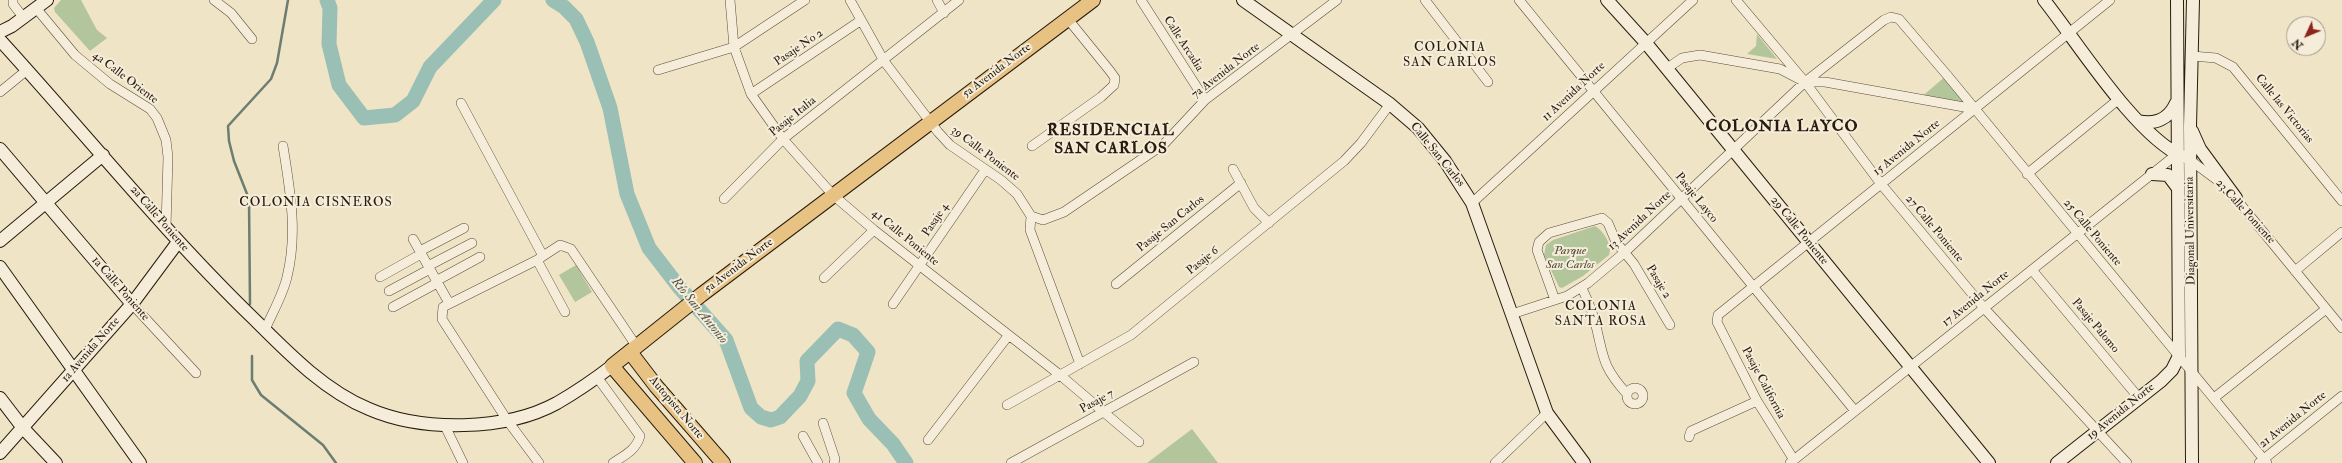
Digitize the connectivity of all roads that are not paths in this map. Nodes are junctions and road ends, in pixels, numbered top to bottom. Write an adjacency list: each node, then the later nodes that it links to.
1 (13, 0): 24 (street)
2 (47, 0): 22 (main road)
3 (214, 0): 31 (street)
4 (730, 0): 34 (street, 41 Calle Poniente)
5 (805, 0): 34 (street)
6 (850, 0): 27 (street, 39 Calle Poniente)
7 (936, 0): 23 (street)
8 (959, 0): 23 (street, Pasaje Italia)
9 (1093, 0): 25 (main road, 5a Avenida Norte)
10 (1141, 0): 46 (street, Calle Arcadia)
11 (1243, 0): 30 (main road, Calle San Carlos)
12 (1337, 0): 30 (street, 7a Avenida Norte)
13 (1425, 0): 40 (street)
14 (1519, 0): 42 (street, Pasaje Layco)
15 (1607, 0): 33 (main road, 29 Calle Poniente)
16 (1693, 0): 33 (street, 11 Avenida Norte)
17 (1736, 0): 41 (street, 27 Calle Poniente)
18 (2044, 0): 29 (main road, 23 Calle Poniente)
19 (2110, 0): 29 (street, 15 Avenida Norte)
20 (2177, 0): 48 (main road, Diagonal Universitaria)
21 (2193, 0): 35 (main road, Diagonal Universitaria)
22 (36, 8): 24 (main road); 78 (street, 4a Calle Oriente)
23 (944, 13): 36 (street, Pasaje Italia)
24 (24, 17): 28 (main road)
25 (1067, 18): 51 (main road, 5a Avenida Norte); 56 (street)
26 (1899, 19): 41 (street, 13 Avenida Norte); 50 (street, 25 Calle Poniente)
27 (860, 21): 36 (street, 39 Calle Poniente); 44 (street, Pasaje No 2)
28 (0, 32)
29 (2070, 33): 45 (main road, 23 Calle Poniente); 50 (street, 15 Avenida Norte)
30 (1293, 35): 46 (street, 7a Avenida Norte); 49 (main road, Calle San Carlos)
31 (252, 39)
32 (0, 40): 38 (main road, 2a Calle Poniente)
33 (1646, 43): 37 (main road, 29 Calle Poniente); 42 (street, 11 Avenida Norte)
34 (734, 47): 39 (street); 44 (street, 41 Calle Poniente)
35 (2192, 56): 53 (main road, Diagonal Universitaria); 73 (street, Calle las Victorias)
36 (884, 60): 51 (street, 39 Calle Poniente); 54 (street, Pasaje Italia)
37 (1666, 69): 41 (street); 57 (main road, 29 Calle Poniente)
38 (27, 70): 43 (street); 60 (main road, 2a Calle Poniente)
39 (658, 70)
40 (1488, 82)
41 (1805, 82): 50 (street); 57 (street, 13 Avenida Norte); 67 (street, 27 Calle Poniente)
42 (1593, 90): 72 (street, Pasaje Layco); 75 (street, 11 Avenida Norte)
43 (0, 92)
44 (751, 94): 54 (street, 41 Calle Poniente)
45 (2119, 99): 52 (main road, 23 Calle Poniente); 64 (street)
46 (1205, 100): 76 (street, 7a Avenida Norte)
47 (461, 103): 91 (street)
48 (2176, 103): 52 (main road); 59 (main road, Diagonal Universitaria)
49 (1390, 104): 75 (main road, Calle San Carlos); 77 (street, Pasaje 6)
50 (1975, 109): 64 (street, 25 Calle Poniente); 67 (street, 15 Avenida Norte)
51 (931, 121): 63 (street, 39 Calle Poniente); 69 (main road, 5a Avenida Norte)
52 (2138, 121): 59 (main road, 23 Calle Poniente)
53 (2190, 126): 61 (main road, Diagonal Universitaria); 70 (main road)
54 (783, 139): 69 (street, 41 Calle Poniente); 71 (street, Pasaje Italia)
55 (282, 146): 116 (street)
56 (1032, 146)
57 (1732, 149): 72 (street, 13 Avenida Norte); 86 (main road, 29 Calle Poniente)
58 (1, 152): 74 (main road, 1a Calle Poniente)
59 (2177, 154): 61 (main road, 23 Calle Poniente); 65 (street, 17 Avenida Norte); 68 (main road, Diagonal Universitaria)
60 (103, 155): 74 (main road); 78 (main road, 2a Calle Poniente)
61 (2190, 160): 70 (street, 23 Calle Poniente); 125 (main road, Diagonal Universitaria)
62 (1233, 169): 66 (street)
63 (985, 170): 76 (street, 39 Calle Poniente); 92 (street, Pasaje 4)
64 (2027, 174): 82 (street, 25 Calle Poniente)
65 (2152, 174): 68 (main road); 82 (street, 17 Avenida Norte)
66 (1241, 183): 77 (street); 100 (street, Pasaje San Carlos)
67 (1881, 184): 86 (street, 15 Avenida Norte); 109 (street, 27 Calle Poniente)
68 (2177, 187): 119 (main road, Diagonal Universitaria)
69 (833, 195): 80 (street, 41 Calle Poniente); 118 (main road, 5a Avenida Norte)
70 (2236, 198): 96 (street, 23 Calle Poniente)
71 (724, 199)
72 (1682, 199): 89 (street, 13 Avenida Norte); 101 (street, Pasaje Layco)
73 (2342, 201)
74 (46, 203): 84 (main road); 106 (main road, 1a Calle Poniente)
75 (1472, 203): 112 (main road, Calle San Carlos)
76 (1031, 216): 121 (street, 39 Calle Poniente)
77 (1269, 223): 121 (street, Pasaje 6)
78 (166, 228): 85 (main road, 2a Calle Poniente)
79 (464, 228): 88 (street)
80 (874, 230): 92 (street, 41 Calle Poniente); 98 (street)
81 (2342, 232): 96 (street)
82 (2077, 235): 95 (street, 17 Avenida Norte); 119 (street, 25 Calle Poniente)
83 (413, 239): 88 (street)
84 (0, 241)
85 (178, 242): 106 (main road, 1a Avenida Norte); 116 (main road, 2a Calle Poniente)
86 (1808, 242): 101 (street, 15 Avenida Norte); 123 (main road, 29 Calle Poniente)
87 (472, 243): 94 (street)
88 (420, 252): 94 (street); 97 (street)
89 (1625, 252): 102 (street, 13 Avenida Norte); 104 (street, Pasaje 2); 114 (street, Pasaje 2)
90 (480, 257): 99 (street)
91 (540, 258): 105 (street); 111 (street); 118 (street)
92 (920, 266): 107 (street, Pasaje 4); 117 (street, 41 Calle Poniente)
93 (0, 267): 124 (main road)
94 (429, 267): 99 (street); 103 (street)
95 (2032, 270): 109 (street, 17 Avenida Norte); 133 (street, Pasaje Palomo)
96 (2295, 271): 110 (street, 23 Calle Poniente)
97 (380, 277)
98 (824, 278)
99 (437, 282): 105 (street); 108 (street)
100 (1116, 284)
101 (1753, 287): 113 (street, 15 Avenida Norte); 137 (street, Pasaje Layco)
102 (1582, 288): 104 (street, 13 Avenida Norte); 130 (street)
103 (389, 291)
104 (1555, 300): 112 (street, 13 Avenida Norte)
105 (449, 303): 140 (street)
106 (132, 304): 124 (main road, 1a Avenida Norte); 126 (street, 1a Calle Poniente)
107 (893, 304)
108 (393, 307)
109 (1984, 308): 123 (street, 17 Avenida Norte); 144 (street, 27 Calle Poniente)
110 (2326, 309): 115 (street, 23 Calle Poniente); 134 (street)
111 (565, 312)
112 (1512, 314): 139 (main road, Calle San Carlos)
113 (1718, 315): 135 (street, Pasaje California)
114 (1670, 325)
115 (2342, 328)
116 (265, 330): 129 (main road, 2a Calle Poniente)
117 (1008, 336): 127 (street, 41 Calle Poniente); 147 (street)
118 (634, 350): 122 (main road, 5a Avenida Norte); 158 (main road, Autopista Norte)
119 (2179, 356): 125 (street, 25 Calle Poniente); 133 (main road, 19 Avenida Norte)
120 (1194, 362): 138 (street, Pasaje 7)
121 (1080, 364): 127 (street, Pasaje 6)
122 (612, 366): 128 (main road, 5a Avenida Norte); 151 (main road, Autopista Norte)
123 (1909, 367): 137 (street, 17 Avenida Norte); 164 (main road, 29 Calle Poniente)
124 (74, 369): 143 (main road, 1a Avenida Norte); 150 (main road)
125 (2193, 371): 134 (street, 25 Calle Poniente); 167 (main road, Diagonal Universitaria)
126 (196, 373)
127 (1060, 375): 136 (street, Pasaje 6); 138 (street, 41 Calle Poniente)
128 (597, 378): 140 (main road, 5a Avenida Norte); 157 (street)
129 (330, 386): 142 (main road, 5a Avenida Norte)
130 (1627, 394)
131 (2342, 396): 153 (street, 21 Avenida Norte)
132 (0, 398): 143 (main road)
133 (2139, 398): 144 (main road, 19 Avenida Norte)
134 (2214, 398): 153 (street, 25 Calle Poniente)
135 (1757, 401): 146 (street); 152 (street, Pasaje California)
136 (1007, 405)
137 (1855, 411): 152 (street, 17 Avenida Norte)
138 (1103, 412): 148 (street, 41 Calle Poniente); 161 (street, Pasaje 7)
139 (1547, 413): 162 (street); 163 (main road, Calle San Carlos)
140 (507, 420): 142 (main road, 5a Avenida Norte); 156 (street)
141 (823, 423): 160 (street)
142 (445, 426): 155 (street)
143 (23, 428): 149 (main road, 1a Avenida Norte); 154 (main road)
144 (2097, 432): 165 (main road, 19 Avenida Norte); 166 (street, 27 Calle Poniente)
145 (803, 436): 159 (street)
146 (1689, 437)
147 (928, 440)
148 (1139, 442)
149 (0, 453)
150 (138, 462)
151 (693, 462)
152 (1792, 462)
153 (2263, 462)
154 (56, 463)
155 (463, 463)
156 (538, 463)
157 (613, 463)
158 (723, 463)
159 (818, 463)
160 (834, 463)
161 (1012, 463)
162 (1495, 463)
163 (1584, 463)
164 (1989, 463)
165 (2057, 463)
166 (2127, 463)
167 (2192, 463)

